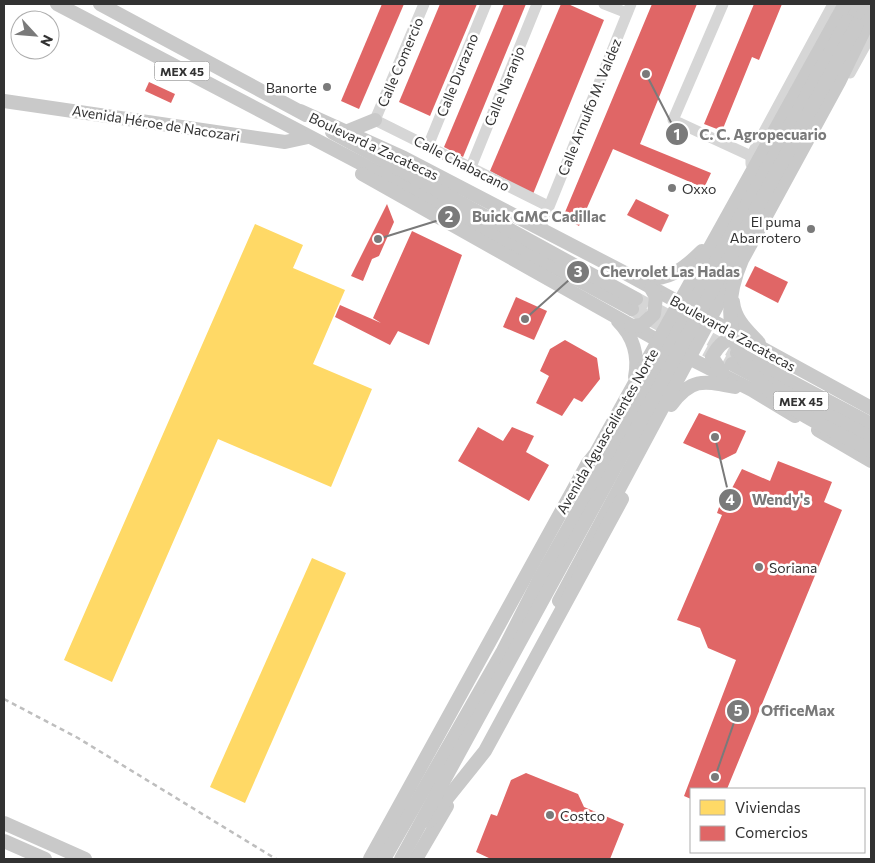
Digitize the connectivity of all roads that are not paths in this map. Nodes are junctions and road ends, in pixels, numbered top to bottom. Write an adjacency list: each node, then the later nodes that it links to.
1 (57, 4): 23 (main road, Boulevard a Zacatecas / MEX 45)
2 (100, 4): 20 (main road, Boulevard a Zacatecas / MEX 45)
3 (424, 4): 21 (street, Calle Comercio)
4 (486, 4): 24 (street, Calle Durazno)
5 (537, 4): 26 (street, Calle Naranjo)
6 (604, 4): 12 (street)
7 (723, 4): 25 (street)
8 (833, 4): 15 (street)
9 (845, 4): 15 (main road, Avenida Aguascalientes Norte)
10 (856, 4): 57 (main road, Avenida Aguascalientes Norte, bridge)
11 (869, 4): 57 (main road, Avenida Aguascalientes Norte, bridge)
12 (629, 9): 28 (street, Calle Arnulfo M. Valdez)
13 (871, 16): 53 (main road, bridge)
14 (871, 20): 29 (main road)
15 (825, 30): 25 (street); 27 (main road, Avenida Aguascalientes Norte)
16 (871, 34): 29 (street)
17 (4, 94): 19 (main road)
18 (4, 101): 19 (main road, Avenida Héroe de Nacozari)
19 (34, 105): 23 (main road, Avenida Héroe de Nacozari)
20 (300, 110): 22 (main road, Boulevard a Zacatecas / MEX 45); 23 (main road, Boulevard a Zacatecas / MEX 45)
21 (375, 120): 22 (main road); 24 (street, Calle Chabacano)
22 (348, 131): 30 (main road, Boulevard a Zacatecas / MEX 45)
23 (308, 137): 36 (main road, Boulevard a Zacatecas / MEX 45)
24 (428, 146): 26 (street, Calle Chabacano)
25 (751, 156): 27 (street)
26 (471, 168): 28 (street, Calle Chabacano)
27 (752, 174): 31 (main road, Avenida Aguascalientes Norte)
28 (547, 209): 30 (street, Calle Arnulfo M. Valdez)
29 (764, 218): 32 (main road)
30 (540, 229): 33 (main road, Boulevard a Zacatecas / MEX 45)
31 (718, 234): 33 (main road); 35 (main road, Avenida Aguascalientes Norte)
32 (734, 274): 37 (main road); 41 (main road)
33 (632, 277): 34 (main road, Boulevard a Zacatecas / MEX 45)
34 (651, 288): 35 (main road, Boulevard a Zacatecas / MEX 45); 38 (main road)
35 (678, 303): 37 (main road, Boulevard a Zacatecas / MEX 45); 40 (main road, Avenida Aguascalientes Norte)
36 (608, 313): 38 (main road, Boulevard a Zacatecas / MEX 45); 45 (main road)
37 (710, 320): 39 (main road, Boulevard a Zacatecas / MEX 45); 42 (main road)
38 (631, 326): 40 (main road, Boulevard a Zacatecas / MEX 45)
39 (739, 337): 41 (main road, Boulevard a Zacatecas / MEX 45); 44 (main road)
40 (658, 341): 42 (main road, Boulevard a Zacatecas / MEX 45); 43 (main road, Avenida Aguascalientes Norte)
41 (767, 351): 48 (main road, Boulevard a Zacatecas / MEX 45)
42 (689, 358): 44 (main road, Boulevard a Zacatecas / MEX 45); 46 (main road)
43 (641, 372): 45 (main road, Avenida Aguascalientes Norte); 46 (main road)
44 (724, 376): 47 (main road, Boulevard a Zacatecas / MEX 45)
45 (632, 387): 54 (main road, Avenida Aguascalientes Norte)
46 (673, 389): 49 (main road)
47 (752, 390): 49 (main road); 55 (main road, Boulevard a Zacatecas / MEX 45)
48 (871, 408)
49 (656, 422): 52 (main road)
50 (871, 424): 51 (main road, Boulevard a Zacatecas / MEX 45)
51 (871, 438)
52 (642, 446): 56 (main road); 61 (main road, bridge)
53 (871, 451)
54 (596, 452): 57 (main road); 60 (main road, Avenida Aguascalientes Norte)
55 (871, 461)
56 (606, 515): 57 (main road, bridge); 68 (main road)
57 (508, 653): 61 (main road, Avenida Aguascalientes Norte, bridge); 66 (main road, Avenida Aguascalientes Norte, bridge)
58 (4, 823): 63 (main road)
59 (4, 841): 62 (main road)
60 (380, 841): 64 (main road, Avenida Aguascalientes Norte); 65 (main road)
61 (410, 842): 67 (main road, Avenida Aguascalientes Norte, bridge)
62 (45, 859)
63 (85, 859)
64 (370, 859)
65 (377, 859)
66 (384, 859)
67 (401, 859)
68 (416, 859)

